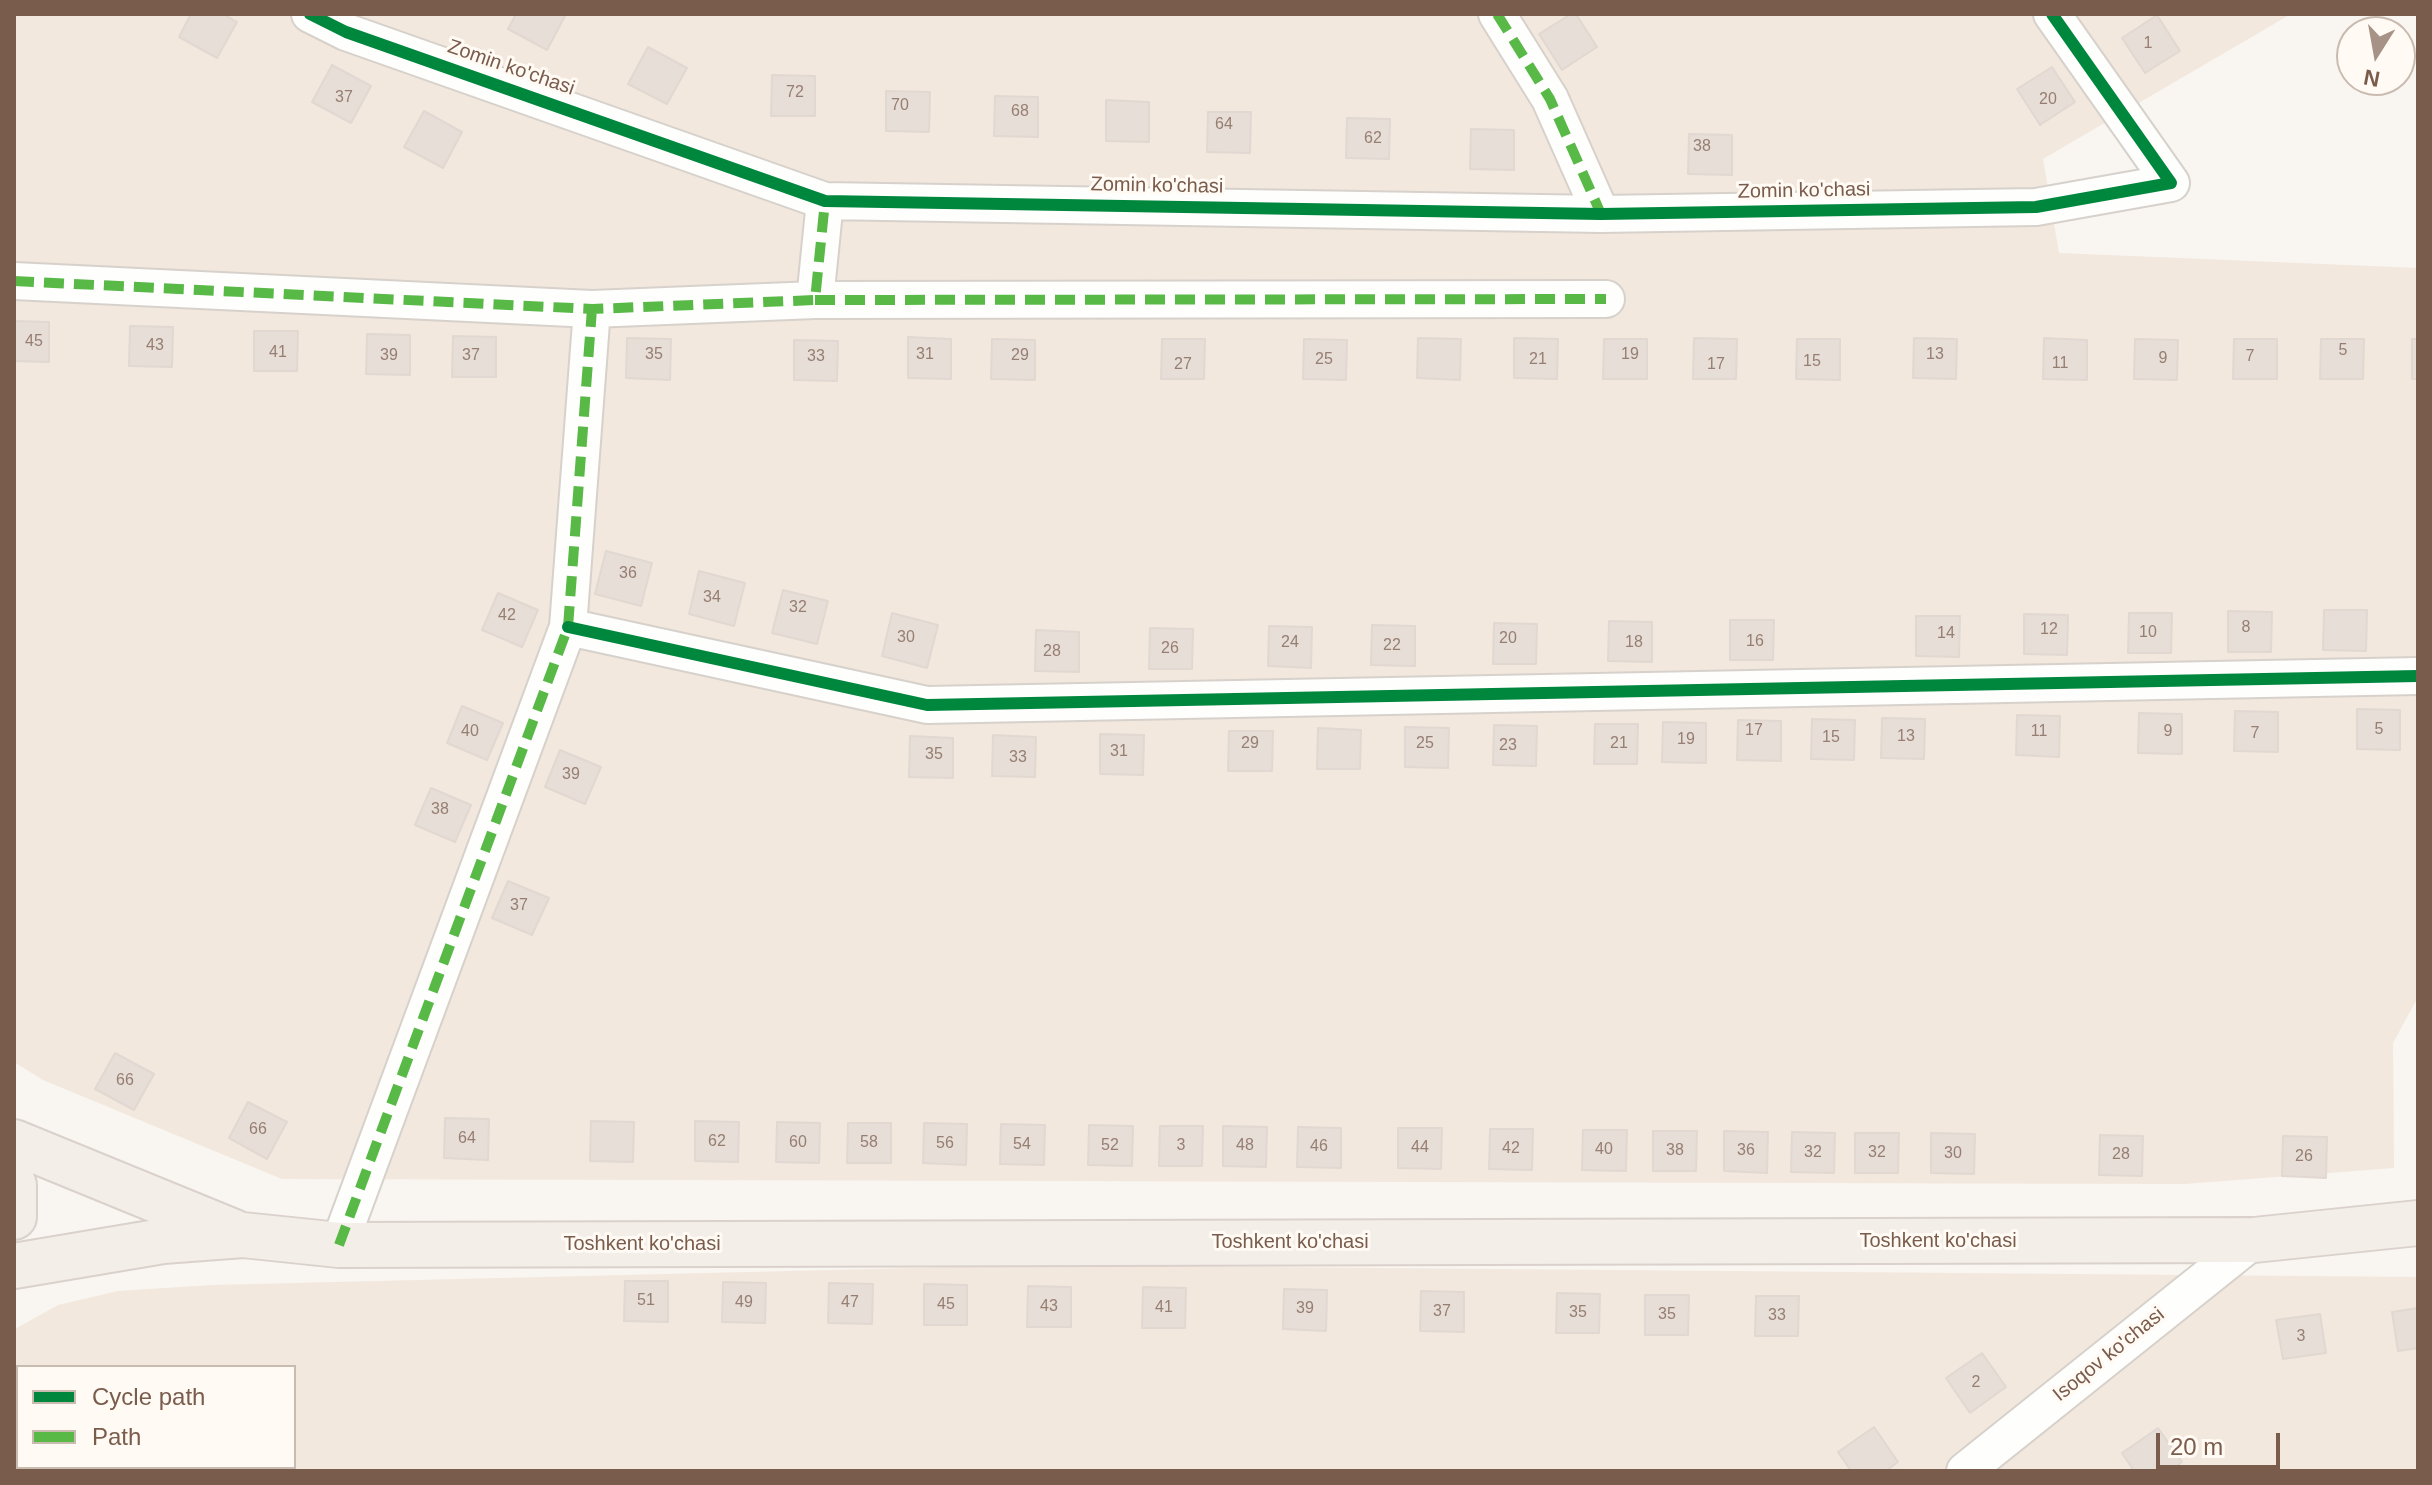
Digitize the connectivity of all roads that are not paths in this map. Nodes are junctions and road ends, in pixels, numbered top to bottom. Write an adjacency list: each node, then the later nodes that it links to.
1 (310, 14): 4 (street, Zomin ko'chasi)
2 (1497, 14): 5 (street)
3 (2052, 14): 5 (street, Zomin ko'chasi)
4 (825, 201): 5 (street, Zomin ko'chasi); 8 (street)
5 (1601, 214)
6 (14, 281): 9 (street)
7 (1606, 299): 8 (street)
8 (815, 300): 9 (street)
9 (592, 309): 10 (street)
10 (568, 627): 11 (street); 18 (street)
11 (2418, 676)
12 (14, 1142): 16 (main road)
13 (14, 1185): 14 (main road)
14 (14, 1217)
15 (2418, 1223): 17 (main road, Toshkent ko'chasi)
16 (243, 1235): 18 (main road, Toshkent ko'chasi); 19 (main road, Toshkent ko'chasi)
17 (2254, 1240): 18 (main road, Toshkent ko'chasi); 20 (street, Isoqov ko'chasi)
18 (339, 1245)
19 (14, 1266)
20 (1965, 1471)

